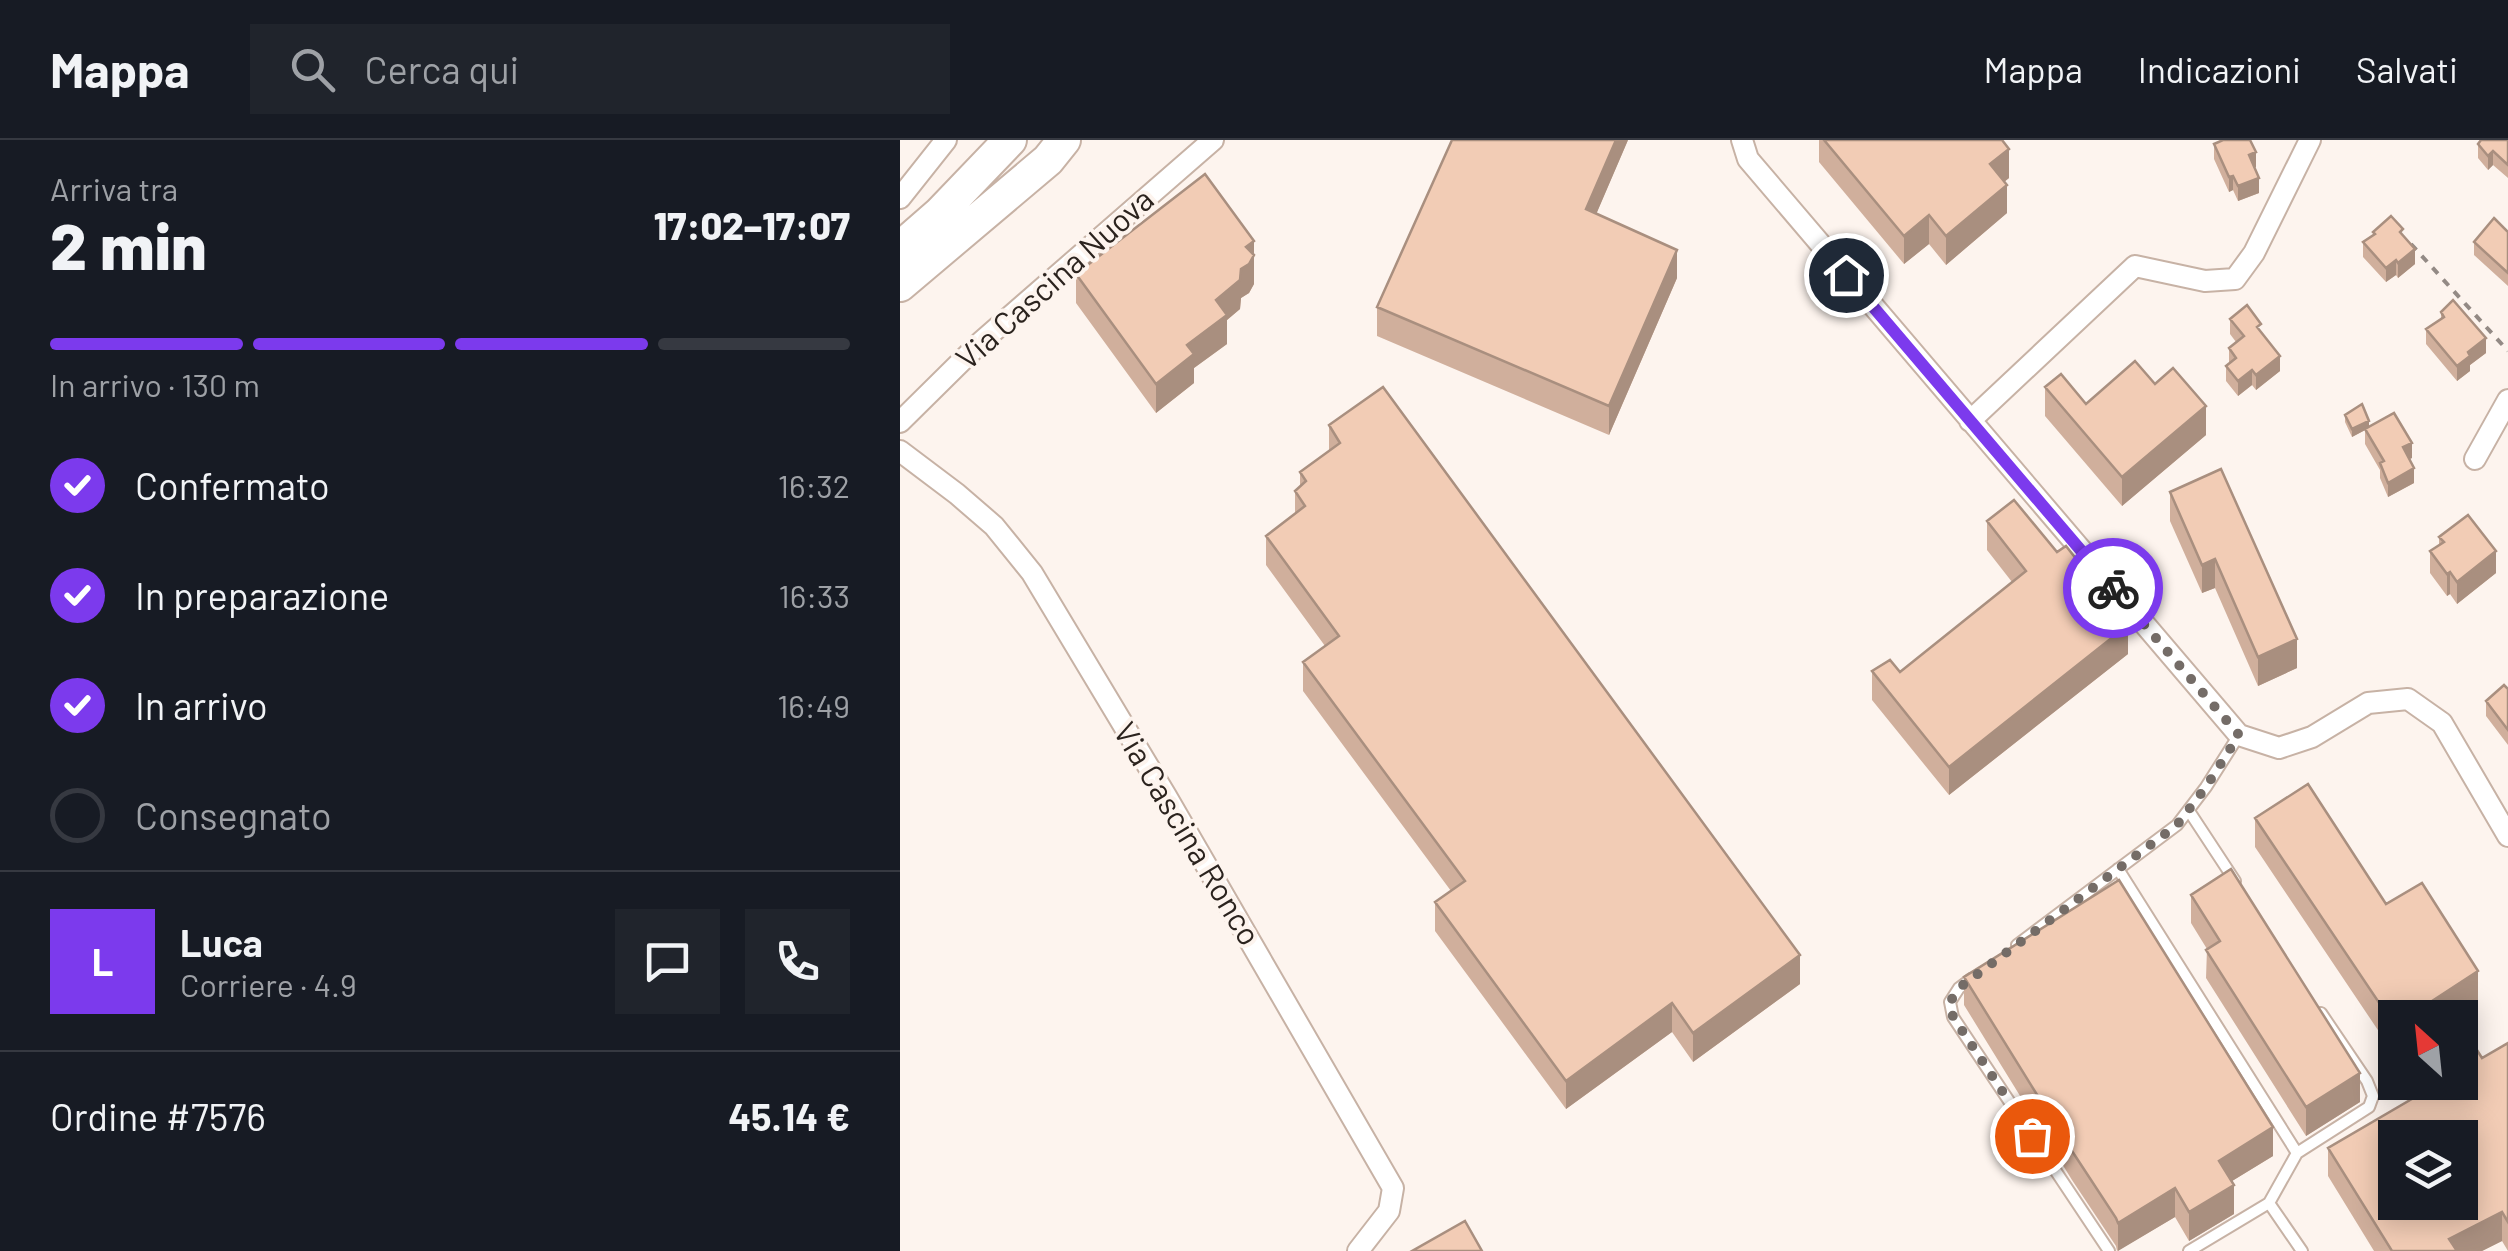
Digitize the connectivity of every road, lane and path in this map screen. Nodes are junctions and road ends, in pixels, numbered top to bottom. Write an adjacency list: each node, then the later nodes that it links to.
1 (946, 140): 9 (street)
2 (1002, 140): 8 (highway)
3 (1010, 140): 8 (highway)
4 (1064, 140): 12 (highway)
5 (1213, 140): 16 (street, Via Cascina Nuova)
6 (1742, 140): 15 (street)
7 (2310, 140): 15 (street)
8 (959, 193): 11 (highway)
9 (900, 198)
10 (2411, 244): 13 (path)
11 (900, 248)
12 (900, 285)
13 (2508, 351)
14 (2508, 400): 18 (street)
15 (1970, 420): 19 (street)
16 (900, 422)
17 (900, 451): 29 (street, Via Cascina Ronco)
18 (2475, 459)
19 (2239, 735): 20 (lane); 21 (street)
20 (2189, 811): 22 (lane); 23 (lane)
21 (2508, 836)
22 (2118, 870): 24 (lane); 27 (lane)
23 (2242, 890)
24 (2007, 952)
25 (1975, 976): 30 (lane)
26 (2314, 1002): 27 (lane)
27 (2297, 1153): 28 (lane)
28 (2269, 1203): 31 (lane); 32 (lane)
29 (1358, 1251)
30 (2108, 1251)
31 (2189, 1251)
32 (2302, 1251)

